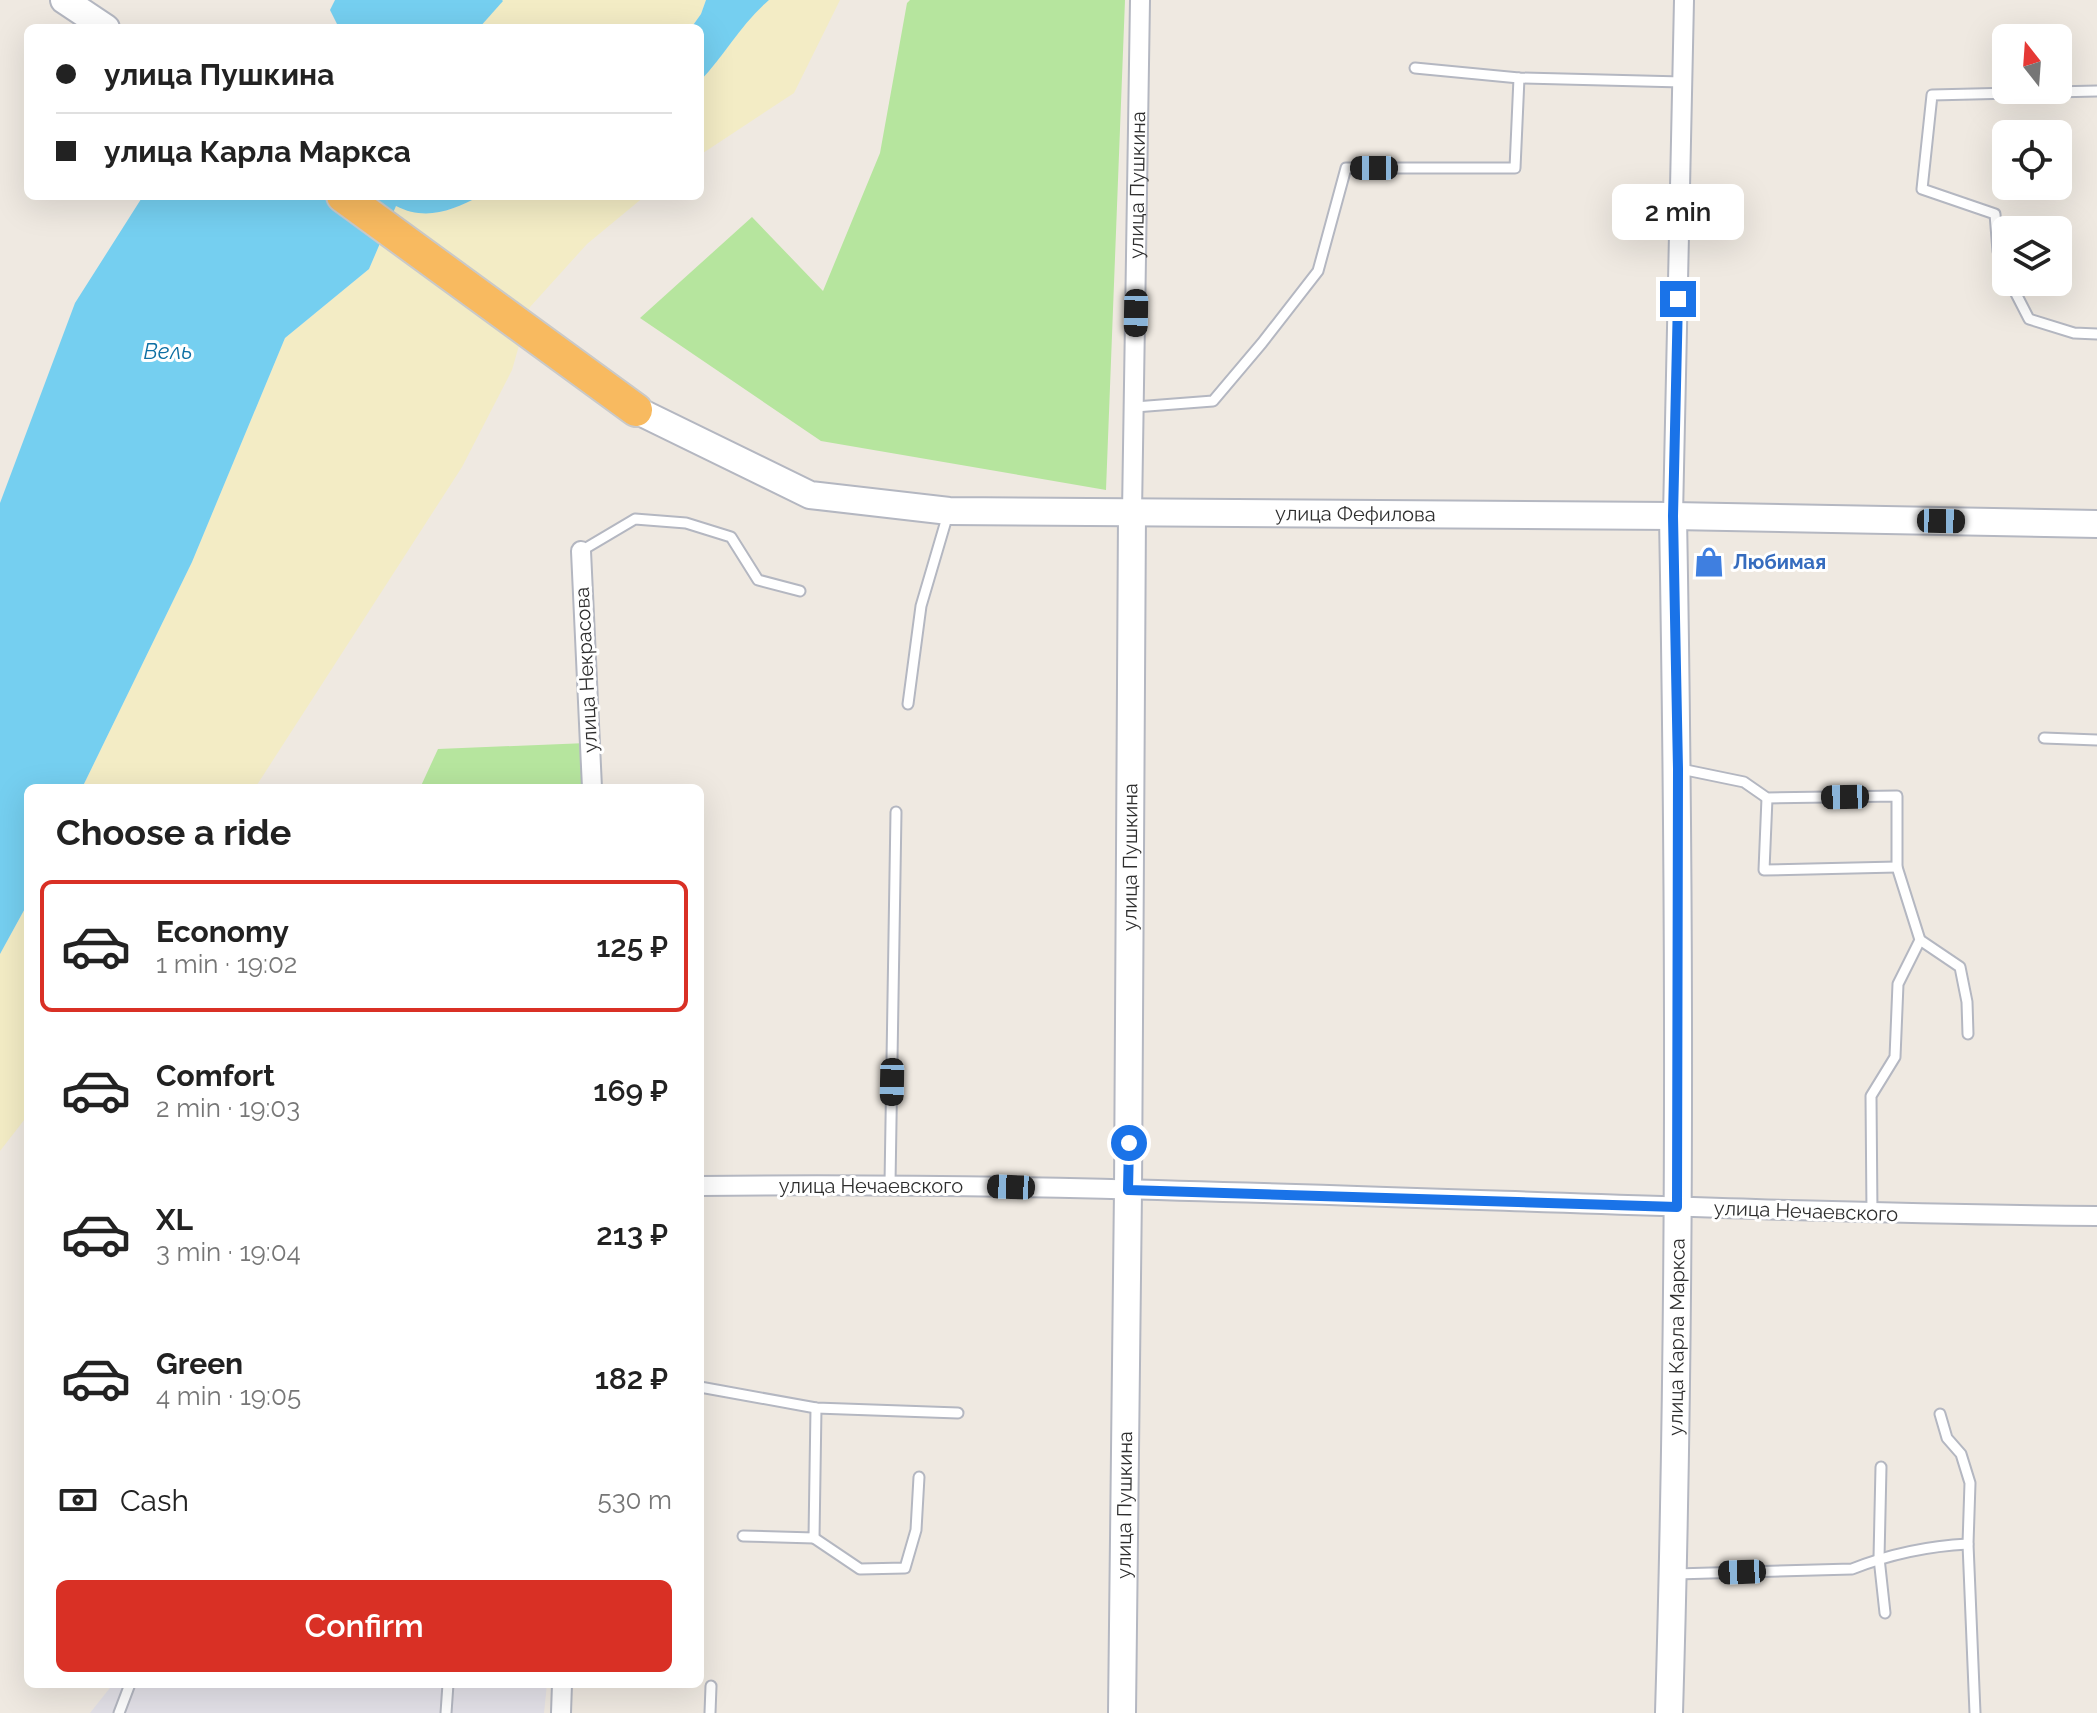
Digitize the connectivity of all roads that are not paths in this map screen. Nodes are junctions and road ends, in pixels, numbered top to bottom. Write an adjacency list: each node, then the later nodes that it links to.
1 (64, 0): 4 (main road)
2 (1140, 0): 13 (street, улица Пушкина)
3 (1684, 0): 7 (street, улица Карла Маркса)
4 (100, 24)
5 (1415, 68): 6 (lane)
6 (1519, 78): 7 (lane); 13 (lane)
7 (1682, 82): 17 (street, улица Карла Маркса)
8 (2097, 91): 10 (lane)
9 (348, 200): 14 (highway)
10 (1995, 216)
11 (2017, 296): 12 (lane)
12 (2097, 334)
13 (1135, 407): 16 (street, улица Пушкина)
14 (636, 410): 15 (main road, улица Фефилова)
15 (949, 511): 16 (main road, улица Фефилова); 21 (lane)
16 (1132, 513): 17 (main road, улица Фефилова); 33 (main road, улица Пушкина)
17 (1673, 516): 18 (main road, улица Фефилова); 24 (main road, улица Карла Маркса)
18 (2097, 524)
19 (581, 551): 20 (lane); 25 (street, улица Некрасова)
20 (800, 591)
21 (908, 704)
22 (2044, 738): 23 (lane)
23 (2097, 740)
24 (1678, 769): 26 (lane); 34 (main road, улица Карла Маркса)
25 (592, 784)
26 (1767, 798): 28 (lane); 28 (lane)
27 (896, 812): 31 (lane)
28 (1897, 867): 29 (lane)
29 (1920, 940): 30 (lane); 35 (lane)
30 (1968, 1034)
31 (890, 1184): 32 (street, улица Нечаевского); 33 (street, улица Нечаевского)
32 (704, 1186)
33 (1128, 1190): 34 (street, улица Нечаевского); 57 (main road, улица Пушкина)
34 (1677, 1207): 35 (street, улица Нечаевского); 47 (main road, улица Карла Маркса)
35 (1872, 1214): 36 (street, улица Нечаевского)
36 (2097, 1216)
37 (704, 1388): 38 (lane)
38 (816, 1408): 39 (lane); 44 (lane)
39 (958, 1413)
40 (1940, 1414): 45 (lane)
41 (1881, 1467): 46 (lane)
42 (919, 1477): 44 (lane)
43 (743, 1536): 44 (lane)
44 (814, 1538)
45 (1968, 1544): 46 (lane); 59 (lane)
46 (1879, 1558): 47 (lane); 48 (lane)
47 (1673, 1574): 58 (main road, улица Карла Маркса)
48 (1885, 1613)
49 (711, 1686): 56 (lane)
50 (128, 1688): 53 (lane)
51 (448, 1688): 54 (lane)
52 (562, 1688): 55 (street)
53 (119, 1713)
54 (446, 1713)
55 (561, 1713)
56 (710, 1713)
57 (1122, 1713)
58 (1669, 1713)
59 (1975, 1713)

